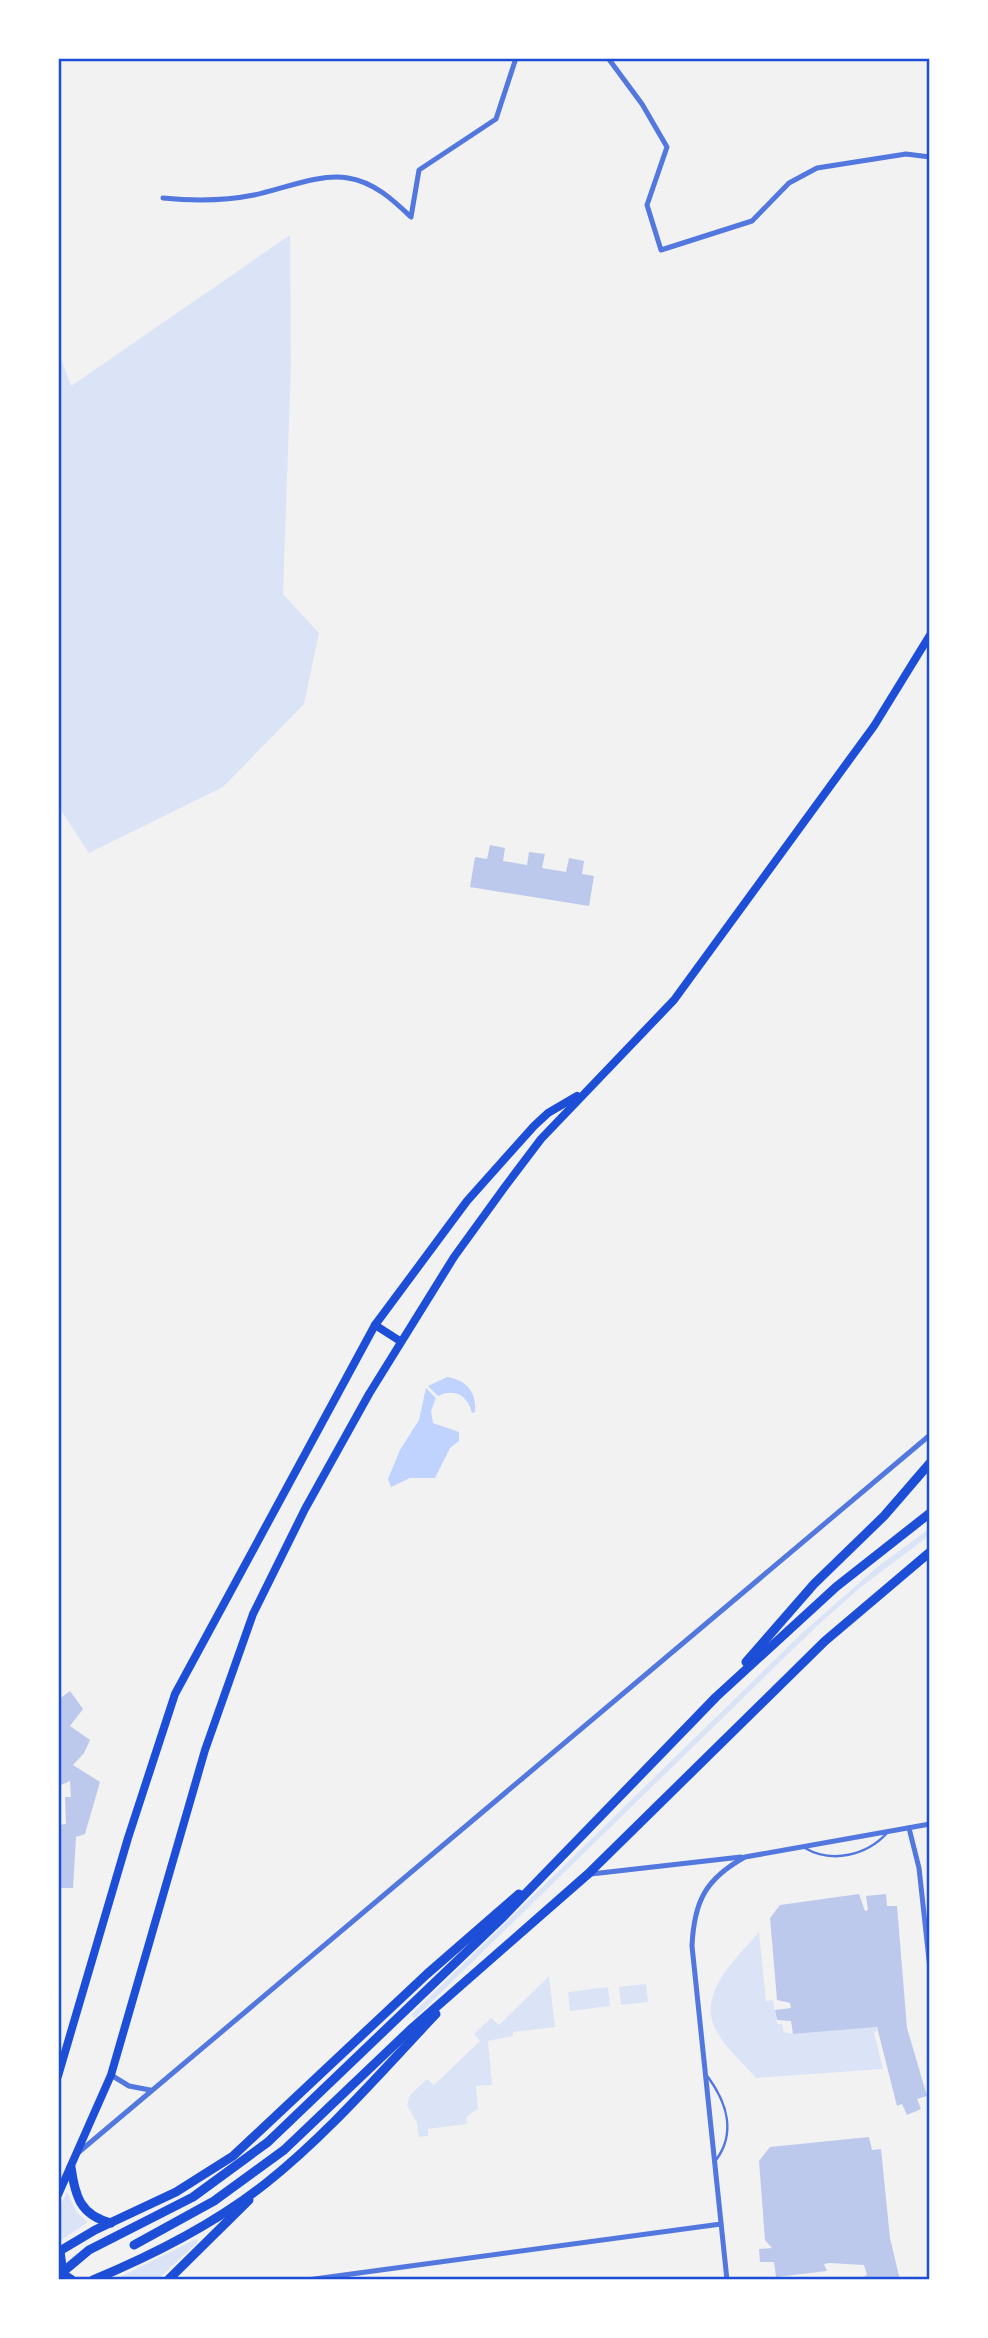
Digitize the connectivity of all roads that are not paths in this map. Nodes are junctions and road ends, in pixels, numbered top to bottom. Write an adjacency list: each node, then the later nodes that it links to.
1 (516, 58): 4 (street)
2 (608, 58): 3 (street)
3 (930, 157)
4 (163, 198)
5 (930, 635): 6 (main road)
6 (583, 1093): 7 (main road); 8 (main road)
7 (376, 1325): 8 (main road); 25 (main road)
8 (400, 1341): 24 (main road)
9 (930, 1435): 26 (street)
10 (930, 1463): 13 (main road)
11 (930, 1513): 13 (main road)
12 (930, 1552): 20 (main road)
13 (716, 1697): 19 (main road)
14 (930, 1824): 15 (street)
15 (909, 1828): 16 (street); 21 (street)
16 (887, 1832): 17 (street); 17 (lane)
17 (802, 1847): 18 (street)
18 (745, 1857): 20 (street); 23 (street)
19 (560, 1858): 32 (main road); 36 (main road)
20 (588, 1874): 22 (main road)
21 (930, 1969)
22 (477, 1972): 30 (main road); 34 (main road)
23 (706, 2074): 28 (street); 28 (lane)
24 (111, 2075): 26 (street); 27 (main road)
25 (58, 2076)
26 (150, 2090): 27 (street)
27 (78, 2153): 29 (main road)
28 (714, 2163): 33 (street)
29 (71, 2167): 31 (main road); 32 (main road)
30 (263, 2185): 38 (main road); 39 (main road)
31 (58, 2196)
32 (111, 2223): 35 (main road)
33 (721, 2224): 40 (street); 41 (street)
34 (134, 2245)
35 (59, 2251): 37 (main road)
36 (58, 2276)
37 (72, 2280)
38 (93, 2280)
39 (169, 2280)
40 (307, 2280)
41 (727, 2280)

